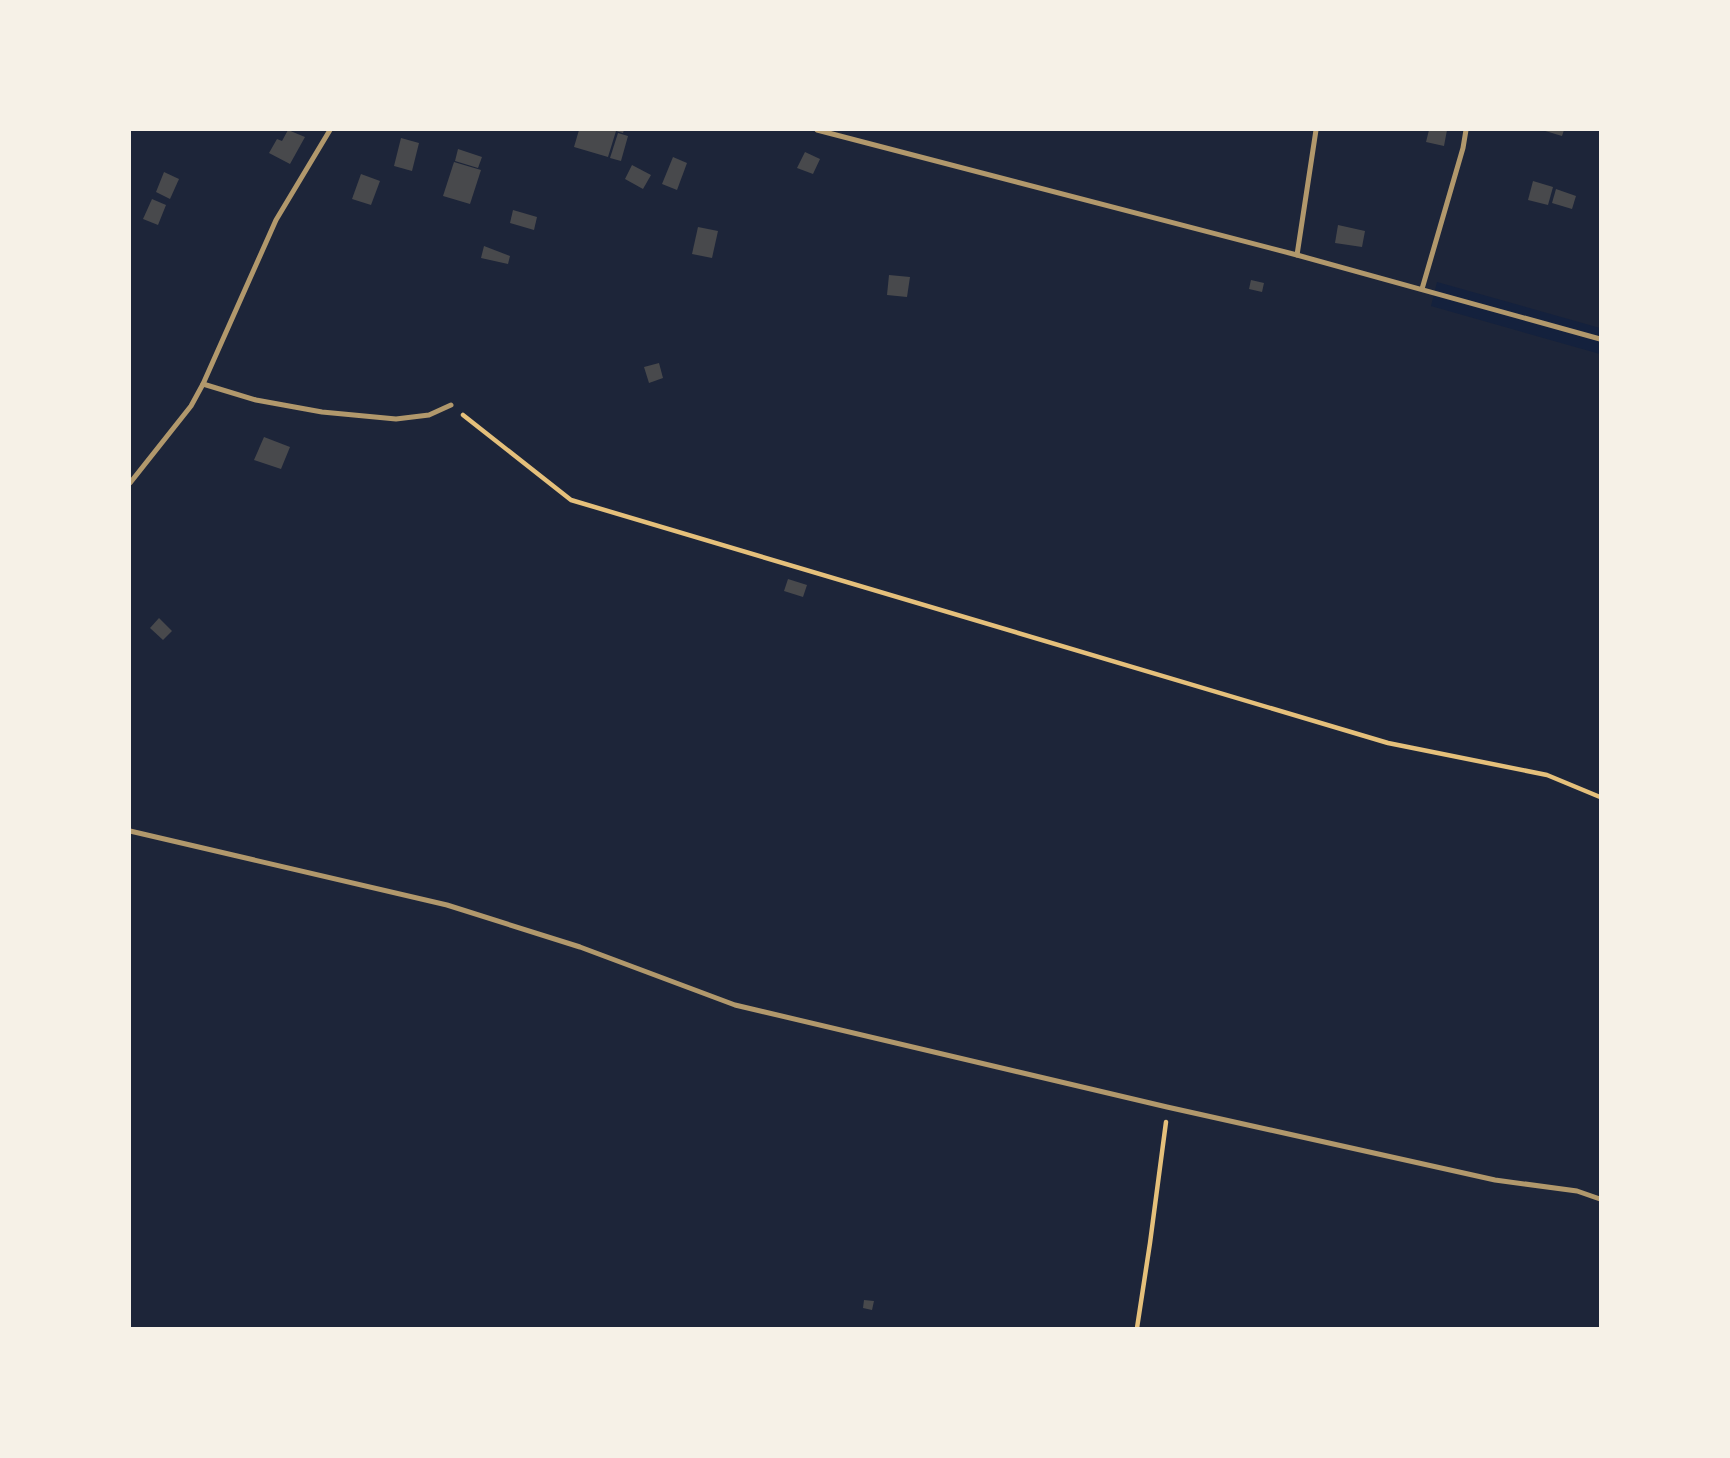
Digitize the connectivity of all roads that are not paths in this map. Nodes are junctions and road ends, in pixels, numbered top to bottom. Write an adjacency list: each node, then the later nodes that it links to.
1 (330, 130): 8 (lane)
2 (817, 130): 5 (lane)
3 (1316, 130): 5 (lane)
4 (1466, 130): 6 (lane)
5 (1297, 255): 6 (lane)
6 (1422, 289): 7 (lane)
7 (1601, 339)
8 (203, 384): 9 (lane); 10 (lane)
9 (451, 405)
10 (130, 483)
11 (130, 831): 12 (lane)
12 (1601, 1199)

